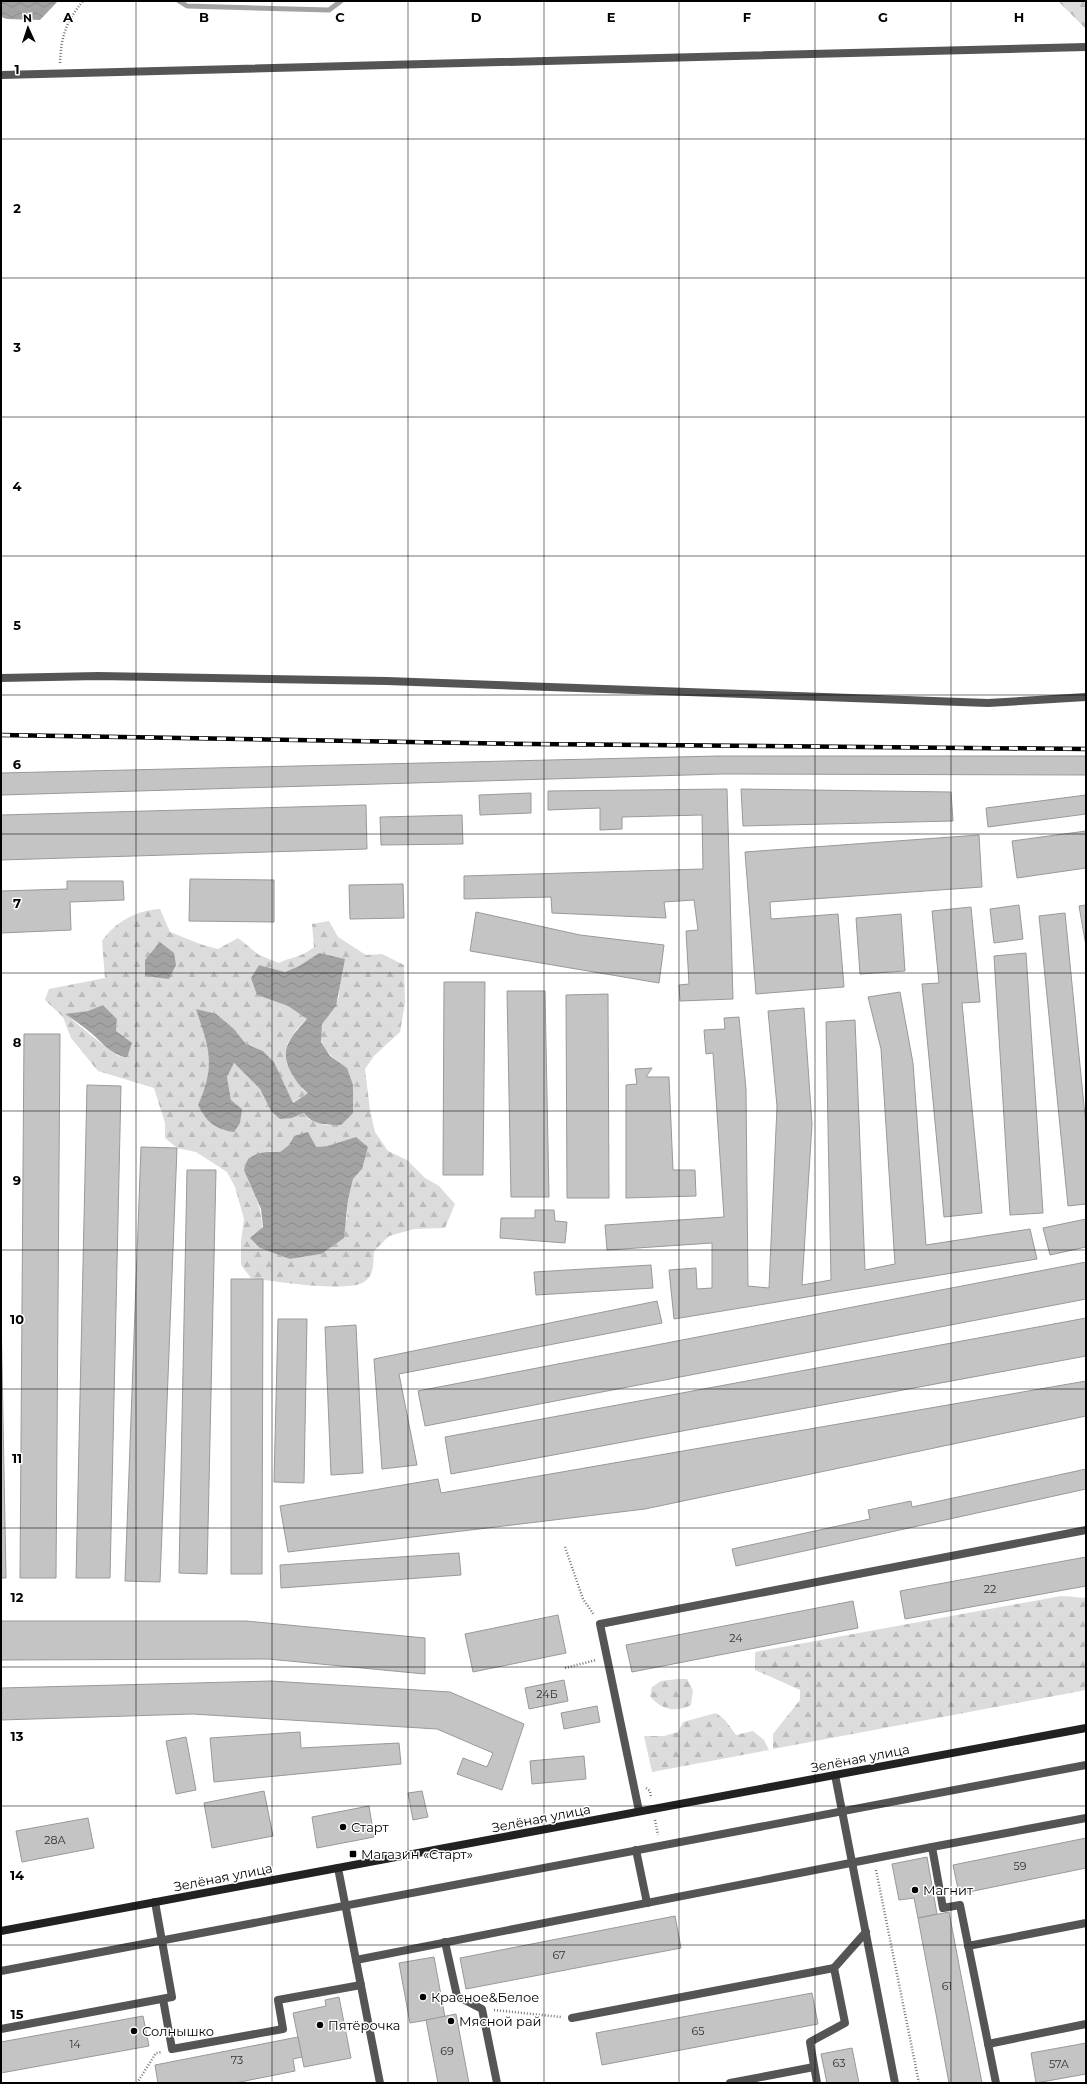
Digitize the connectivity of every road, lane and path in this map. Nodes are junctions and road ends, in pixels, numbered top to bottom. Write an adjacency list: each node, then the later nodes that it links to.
1 (83, 1): 3 (path)
2 (1086, 47): 3 (street)
3 (60, 74): 4 (street)
4 (1, 75)
5 (1, 678): 6 (street)
6 (1086, 697)
7 (1086, 1530): 9 (street)
8 (565, 1547): 9 (path)
9 (600, 1624): 10 (street)
10 (607, 1657): 11 (path); 15 (street)
11 (565, 1668)
12 (1086, 1728): 14 (main road, Зелёная улица)
13 (1086, 1765): 16 (street)
14 (835, 1775): 15 (main road, Зелёная улица); 16 (street)
15 (640, 1811): 22 (main road, Зелёная улица)
16 (842, 1811): 19 (street); 21 (street)
17 (1086, 1818): 18 (street)
18 (932, 1847): 20 (street); 31 (street)
19 (636, 1850): 24 (street); 25 (street)
20 (874, 1859): 21 (street); 50 (path)
21 (852, 1863): 24 (street); 28 (street)
22 (338, 1868): 23 (main road, Зелёная улица); 25 (street)
23 (155, 1902): 27 (main road, Зелёная улица); 29 (street)
24 (647, 1903): 30 (street)
25 (345, 1905): 29 (street); 32 (street)
26 (1086, 1923): 31 (street)
27 (1, 1931)
28 (866, 1932): 33 (street); 49 (street)
29 (162, 1940): 34 (street); 36 (street)
30 (445, 1942): 32 (street); 37 (street)
31 (968, 1946): 41 (street)
32 (356, 1960): 35 (street)
33 (834, 1968): 38 (street); 43 (street)
34 (1, 1971)
35 (361, 1985): 42 (street); 45 (street)
36 (163, 1999): 40 (street); 42 (street)
37 (482, 2009): 38 (path); 46 (street)
38 (572, 2018)
39 (1086, 2024): 41 (street)
40 (1, 2029)
41 (988, 2044): 51 (street)
42 (172, 2049): 44 (path)
43 (814, 2067): 47 (street); 48 (street)
44 (137, 2083)
45 (380, 2083)
46 (497, 2083)
47 (730, 2083)
48 (817, 2083)
49 (895, 2083)
50 (919, 2083)
51 (996, 2083)

